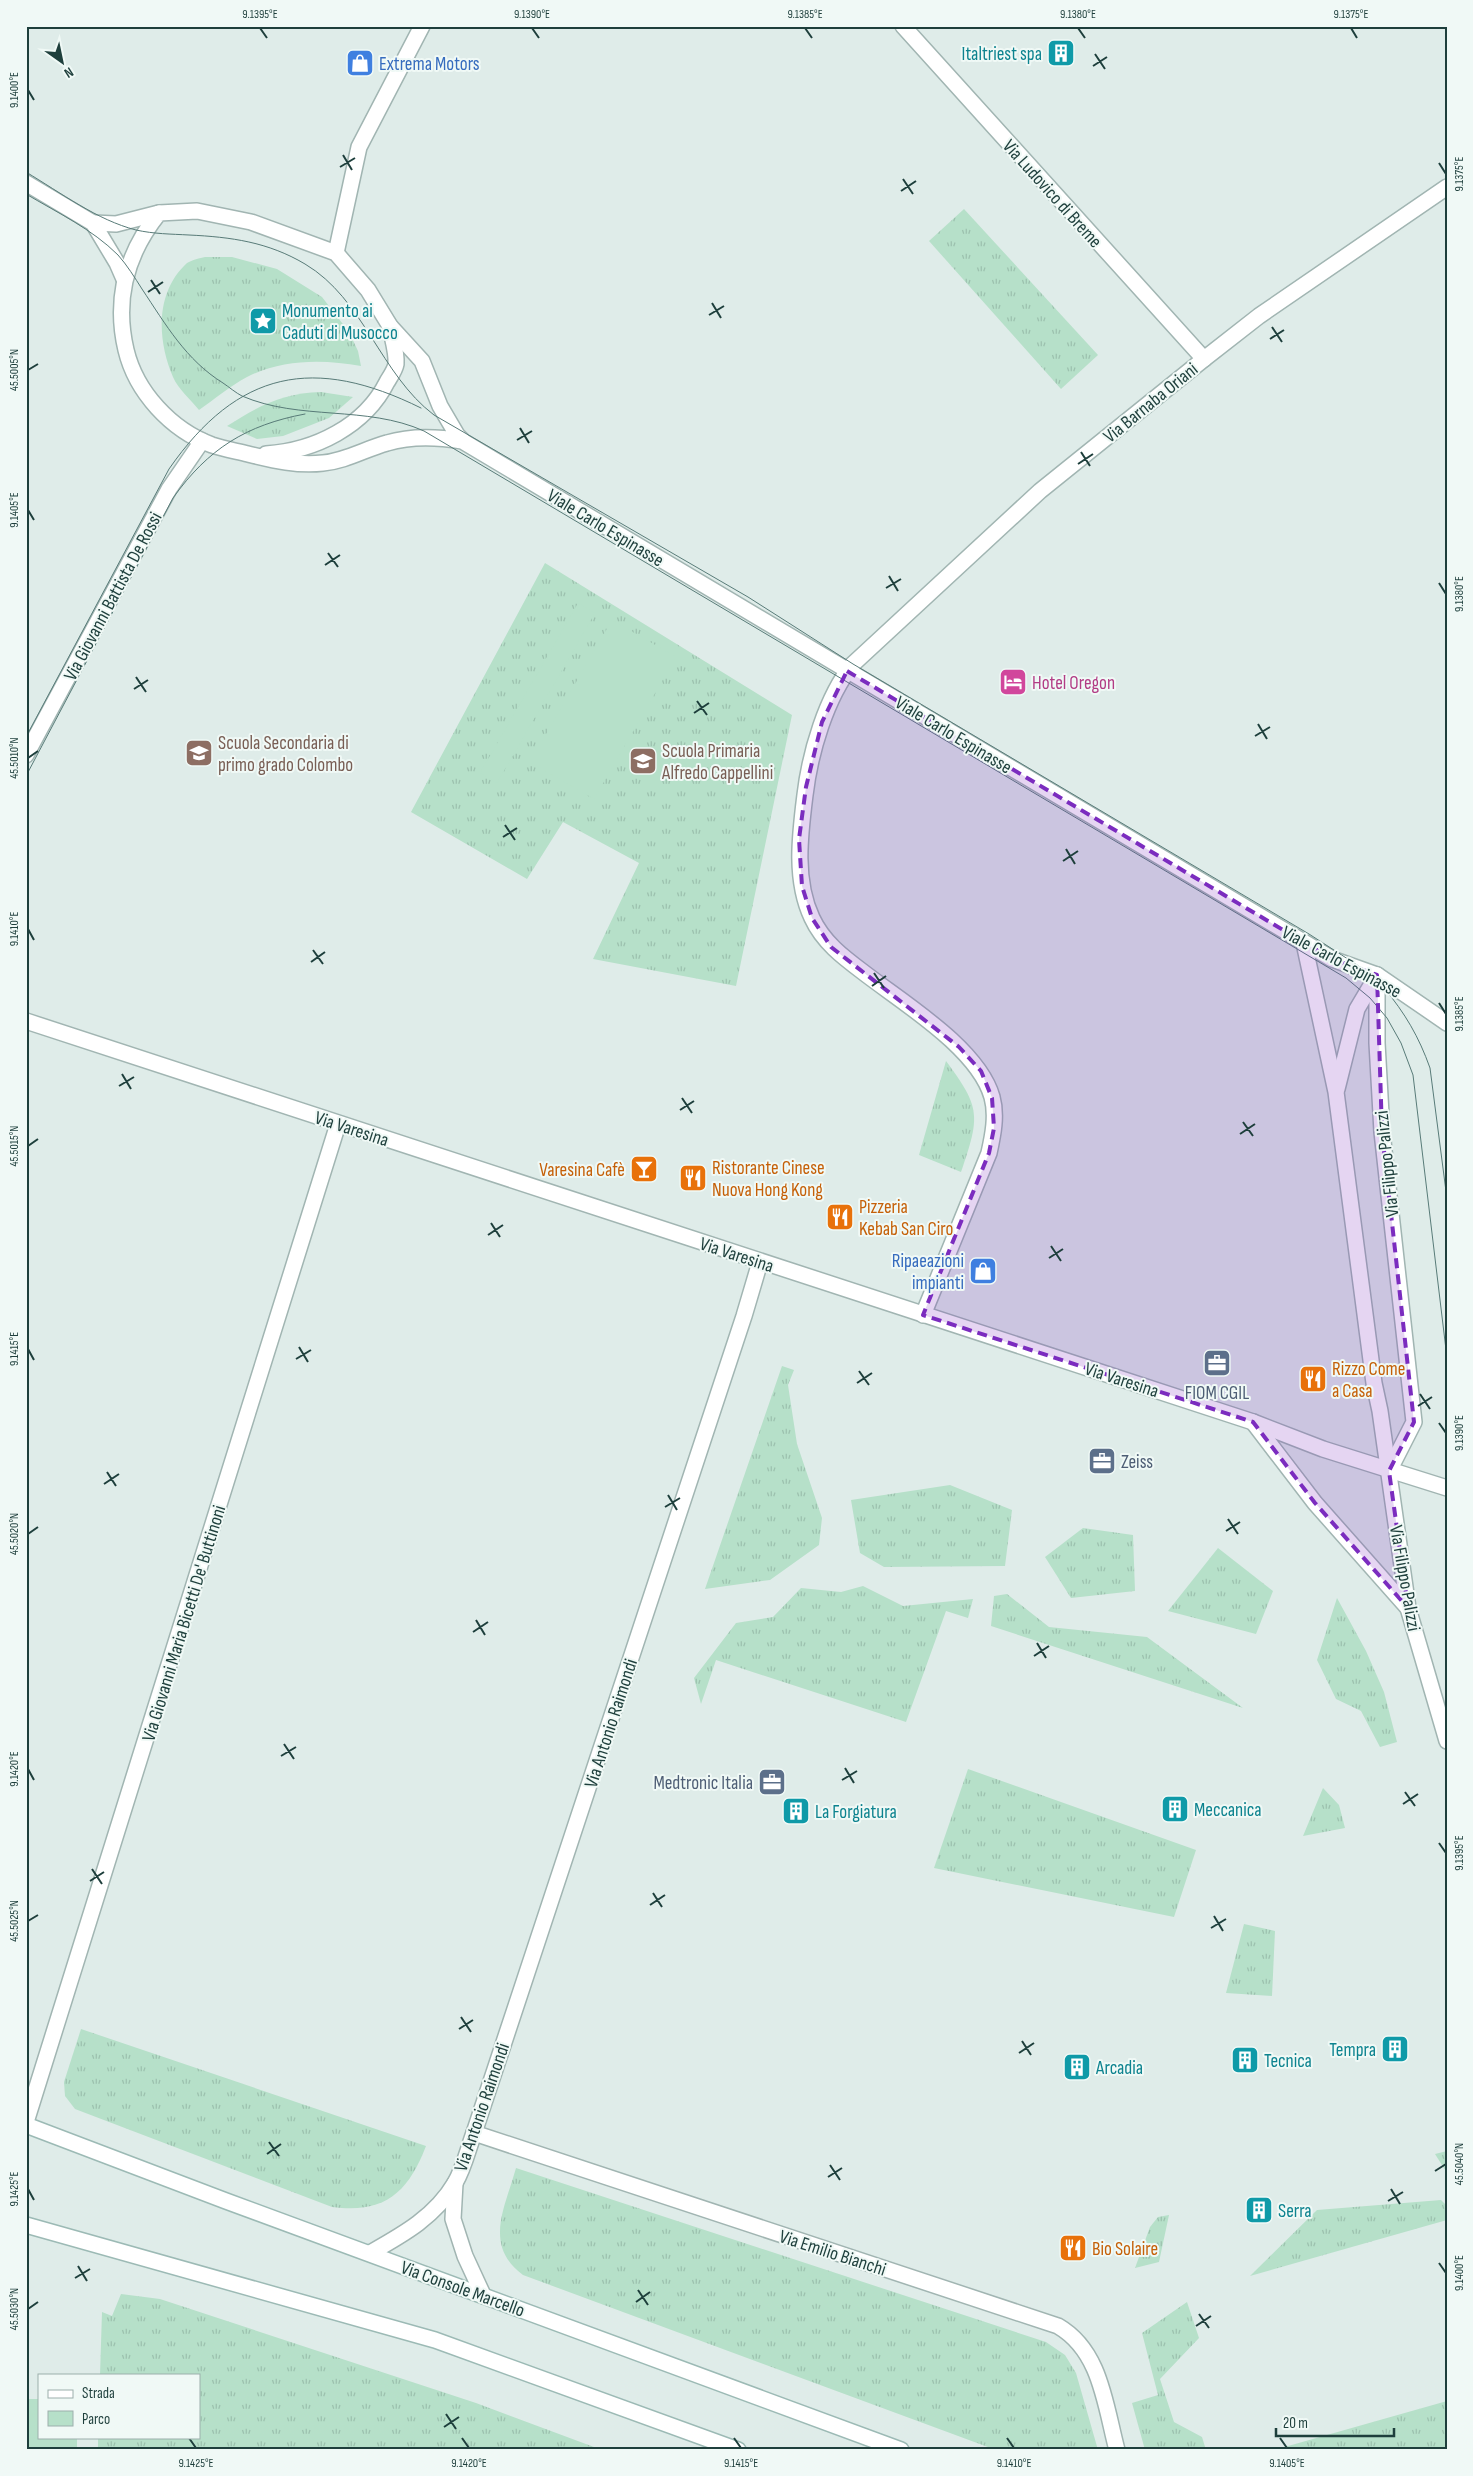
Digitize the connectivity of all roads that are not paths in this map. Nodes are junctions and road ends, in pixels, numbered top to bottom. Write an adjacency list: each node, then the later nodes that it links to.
1 (422, 26): 7 (street)
2 (903, 26): 10 (street, Via Ludovico di Breme)
3 (26, 183): 6 (street)
4 (1447, 187): 10 (street, Via Barnaba Oriani)
5 (159, 213): 6 (street); 7 (street); 8 (street)
6 (93, 223): 8 (street)
7 (336, 253): 9 (street)
8 (124, 279): 11 (street)
9 (390, 326): 12 (street); 13 (street)
10 (1204, 359): 14 (street, Via Barnaba Oriani)
11 (202, 440): 13 (street); 15 (street, Via Giovanni Battista De Rossi)
12 (462, 441): 13 (street); 14 (street, Viale Carlo Espinasse)
13 (244, 453)
14 (850, 668): 16 (street, Viale Carlo Espinasse); 23 (street)
15 (26, 755)
16 (1304, 943): 17 (street, Viale Carlo Espinasse); 20 (street, Via Filippo Palizzi)
17 (1377, 976): 19 (street, Viale Carlo Espinasse); 20 (street, Via Filippo Palizzi); 25 (street, Via Filippo Palizzi)
18 (26, 1021): 21 (street, Via Varesina)
19 (1447, 1023)
20 (1336, 1092): 25 (street, Via Filippo Palizzi)
21 (338, 1124): 22 (street, Via Varesina); 29 (street, Via Giovanni Maria Bicetti De' Buttinoni)
22 (760, 1262): 23 (street, Via Varesina); 30 (street, Via Antonio Raimondi)
23 (923, 1315): 24 (street, Via Varesina)
24 (1253, 1422): 25 (street, Via Varesina); 27 (street)
25 (1389, 1471): 26 (street, Via Varesina); 27 (street, Via Filippo Palizzi)
26 (1447, 1488)
27 (1408, 1608): 28 (street, Via Filippo Palizzi)
28 (1447, 1741)
29 (26, 2123): 33 (street, Via Console Marcello)
30 (474, 2132): 31 (street, Via Antonio Raimondi); 37 (street, Via Emilio Bianchi)
31 (455, 2183): 33 (street, Via Antonio Raimondi); 34 (street, Via Antonio Raimondi)
32 (26, 2226): 35 (street)
33 (370, 2253): 34 (street, Via Console Marcello)
34 (483, 2295): 36 (street, Via Console Marcello)
35 (738, 2450)
36 (900, 2450)
37 (1117, 2450)

